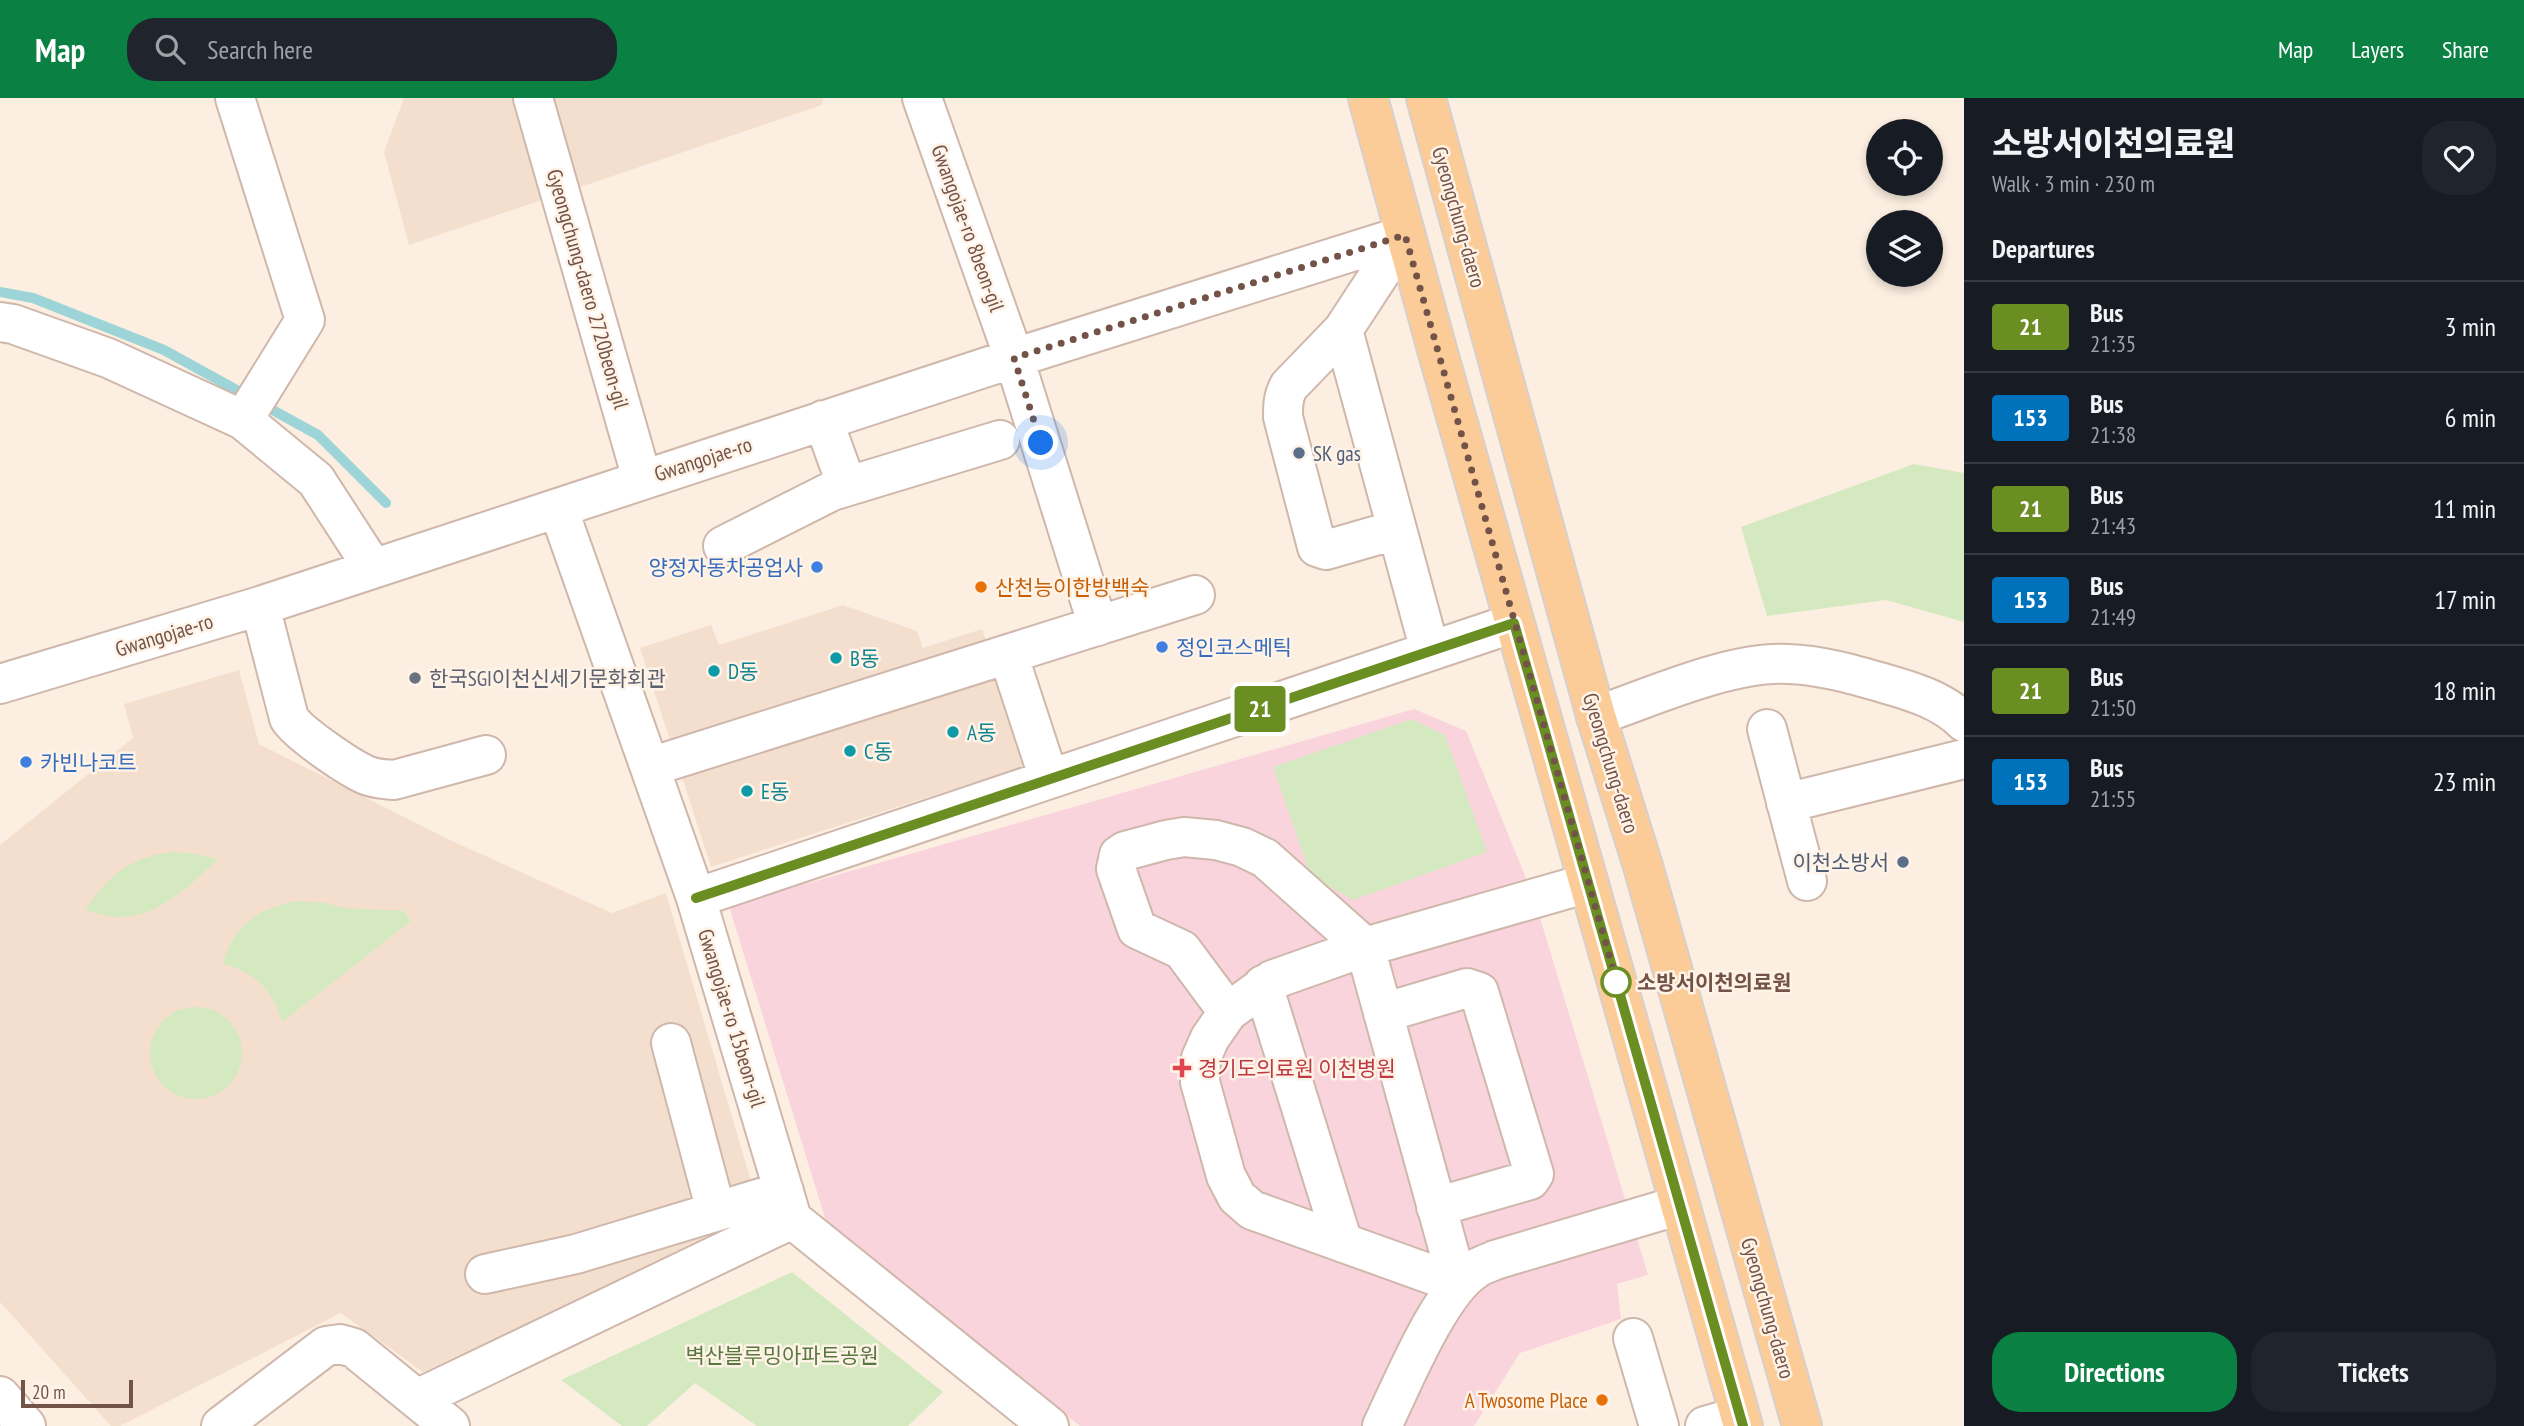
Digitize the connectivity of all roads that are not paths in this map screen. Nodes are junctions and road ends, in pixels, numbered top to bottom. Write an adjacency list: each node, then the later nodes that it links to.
1 (235, 98): 11 (street)
2 (533, 98): 14 (street, Gyeongchung-daero 2720beon-gil)
3 (922, 98): 10 (street, Gwangojae-ro 8beon-gil)
4 (1368, 98): 7 (main road)
5 (1426, 98): 6 (main road, Gyeongchung-daero)
6 (1461, 222): 7 (main road); 27 (main road, Gyeongchung-daero)
7 (1405, 235): 9 (street); 10 (street, Gwangojae-ro); 22 (main road)
8 (0, 322): 11 (street)
9 (1343, 330): 17 (street); 17 (street)
10 (1014, 358): 12 (street, Gwangojae-ro); 23 (street, Gwangojae-ro 8beon-gil)
11 (252, 405): 19 (street)
12 (823, 420): 14 (street, Gwangojae-ro); 15 (street)
13 (1000, 440): 15 (street)
14 (642, 479): 16 (street, Gwangojae-ro)
15 (847, 486): 18 (street)
16 (558, 508): 19 (street, Gwangojae-ro); 32 (street, Gwangojae-ro 15beon-gil)
17 (1395, 530): 24 (street)
18 (723, 546)
19 (373, 568): 21 (street, Gwangojae-ro)
20 (1195, 595): 23 (street)
21 (260, 606): 26 (street, Gwangojae-ro); 30 (street)
22 (1514, 623): 24 (street); 37 (main road)
23 (1098, 626): 25 (street)
24 (1430, 651): 33 (street)
25 (1008, 654): 32 (street); 33 (street)
26 (0, 684)
27 (1597, 716): 28 (street); 35 (main road, Gyeongchung-daero)
28 (1964, 722)
29 (1767, 729): 34 (street)
30 (486, 755)
31 (1964, 759): 34 (street)
32 (650, 767): 38 (street, Gwangojae-ro 15beon-gil)
33 (1049, 779): 38 (street)
34 (1786, 803): 36 (street)
35 (1643, 866): 37 (main road); 61 (main road, Gyeongchung-daero)
36 (1807, 881)
37 (1588, 883): 39 (street); 45 (main road)
38 (696, 898): 44 (street, Gwangojae-ro 15beon-gil)
39 (1365, 947): 40 (street); 41 (street); 42 (street)
40 (1263, 985): 41 (street); 48 (street)
41 (1228, 1012): 48 (street)
42 (1382, 1013): 46 (street); 46 (street)
43 (671, 1043): 47 (street)
44 (788, 1205): 47 (street); 53 (street); 55 (street)
45 (1680, 1205): 50 (street); 54 (main road)
46 (1436, 1207): 50 (street)
47 (716, 1212): 49 (street)
48 (1343, 1242): 50 (street)
49 (485, 1274)
50 (1458, 1284): 59 (street)
51 (1633, 1338): 60 (street)
52 (0, 1396): 56 (street)
53 (419, 1398): 57 (street); 58 (street)
54 (1729, 1423)
55 (1044, 1425)
56 (26, 1426)
57 (221, 1426)
58 (450, 1426)
59 (1382, 1426)
60 (1659, 1426)
61 (1802, 1426)

